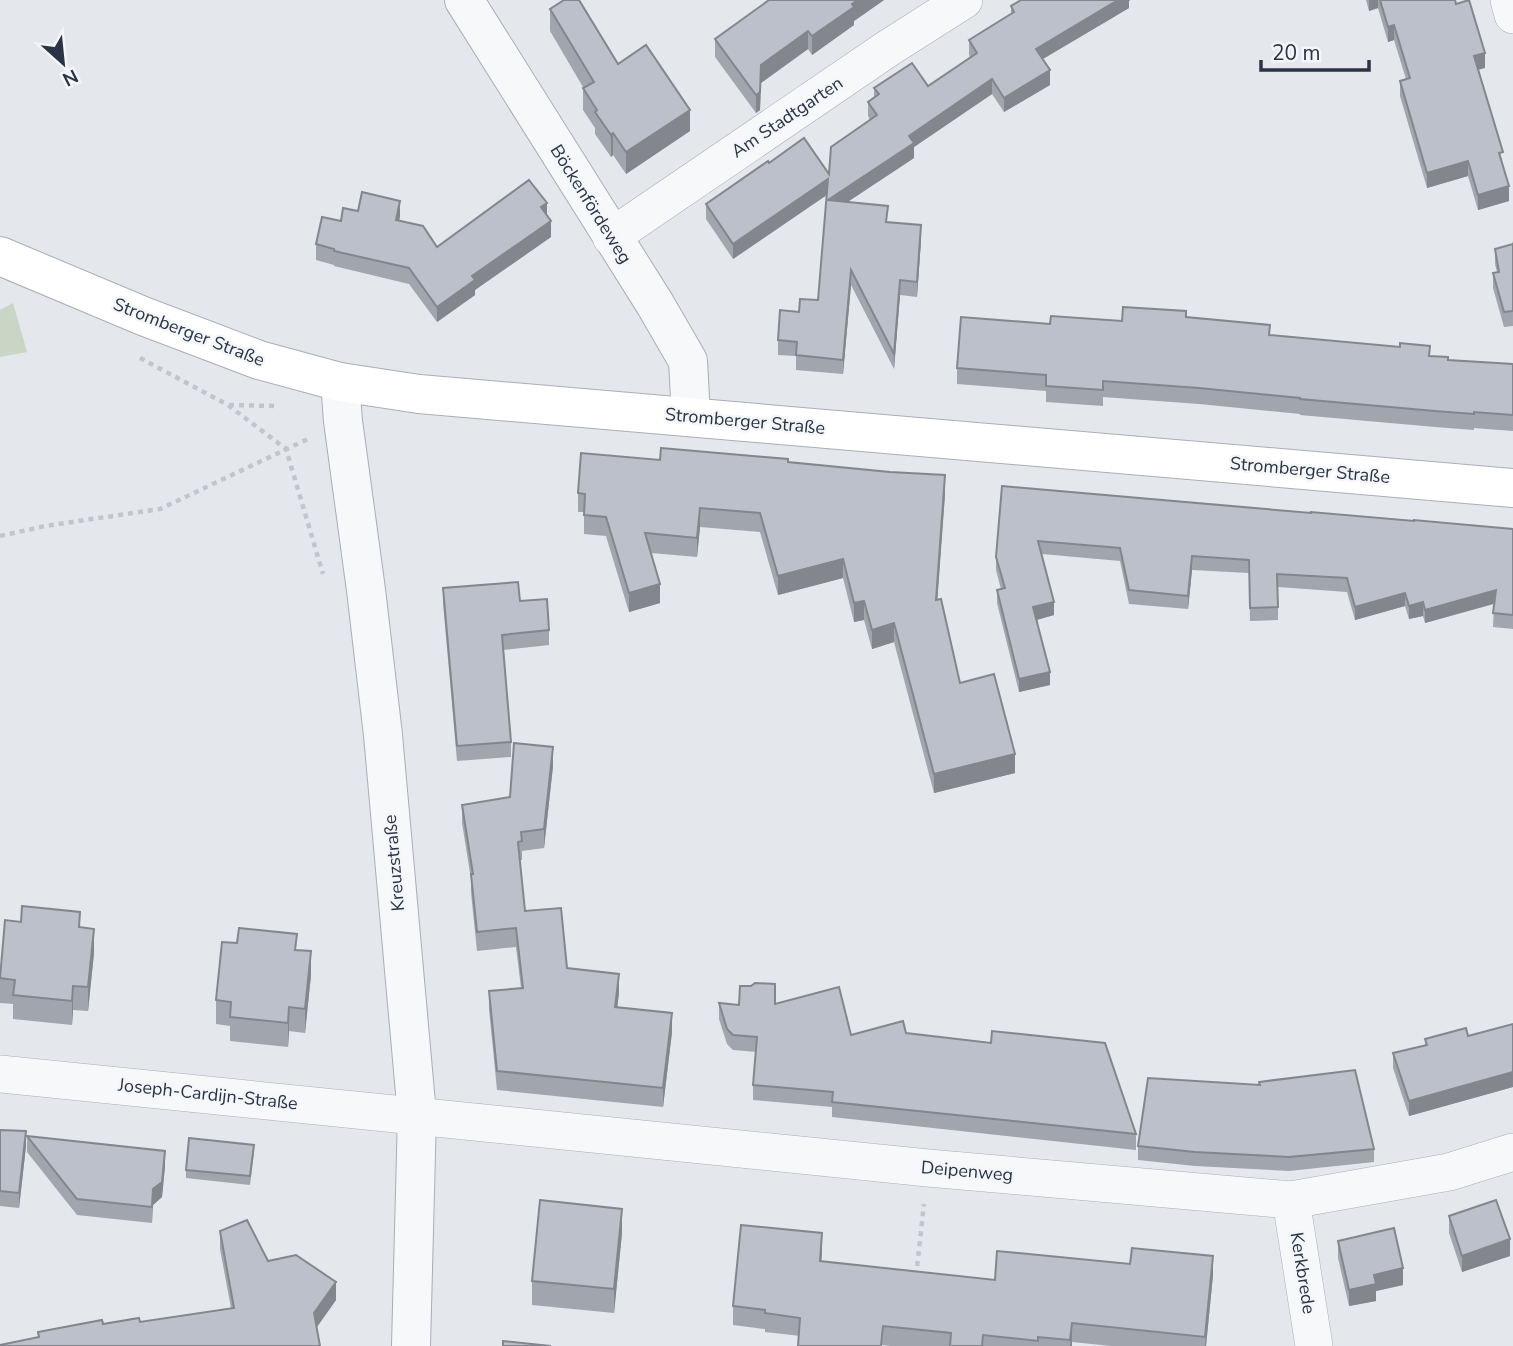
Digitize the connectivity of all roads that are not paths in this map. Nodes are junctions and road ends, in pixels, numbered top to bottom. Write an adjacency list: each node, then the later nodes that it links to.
1 (464, 0): 5 (street, Böckenfördeweg)
2 (964, 0): 5 (street, Am Stadtgarten)
3 (1509, 0): 4 (street)
4 (1513, 15)
5 (611, 237): 8 (street, Böckenfördeweg)
6 (0, 256): 7 (main road, Stromberger Straße)
7 (340, 382): 8 (main road, Stromberger Straße); 11 (street, Kreuzstraße)
8 (691, 416): 9 (main road, Stromberger Straße)
9 (1513, 488)
10 (0, 1074): 11 (street, Joseph-Cardijn-Straße)
11 (417, 1115): 13 (street, Deipenweg); 14 (street, Kreuzstraße)
12 (1513, 1153): 13 (street, Deipenweg)
13 (1291, 1200): 15 (street, Kerkbrede)
14 (411, 1346)
15 (1314, 1346)

